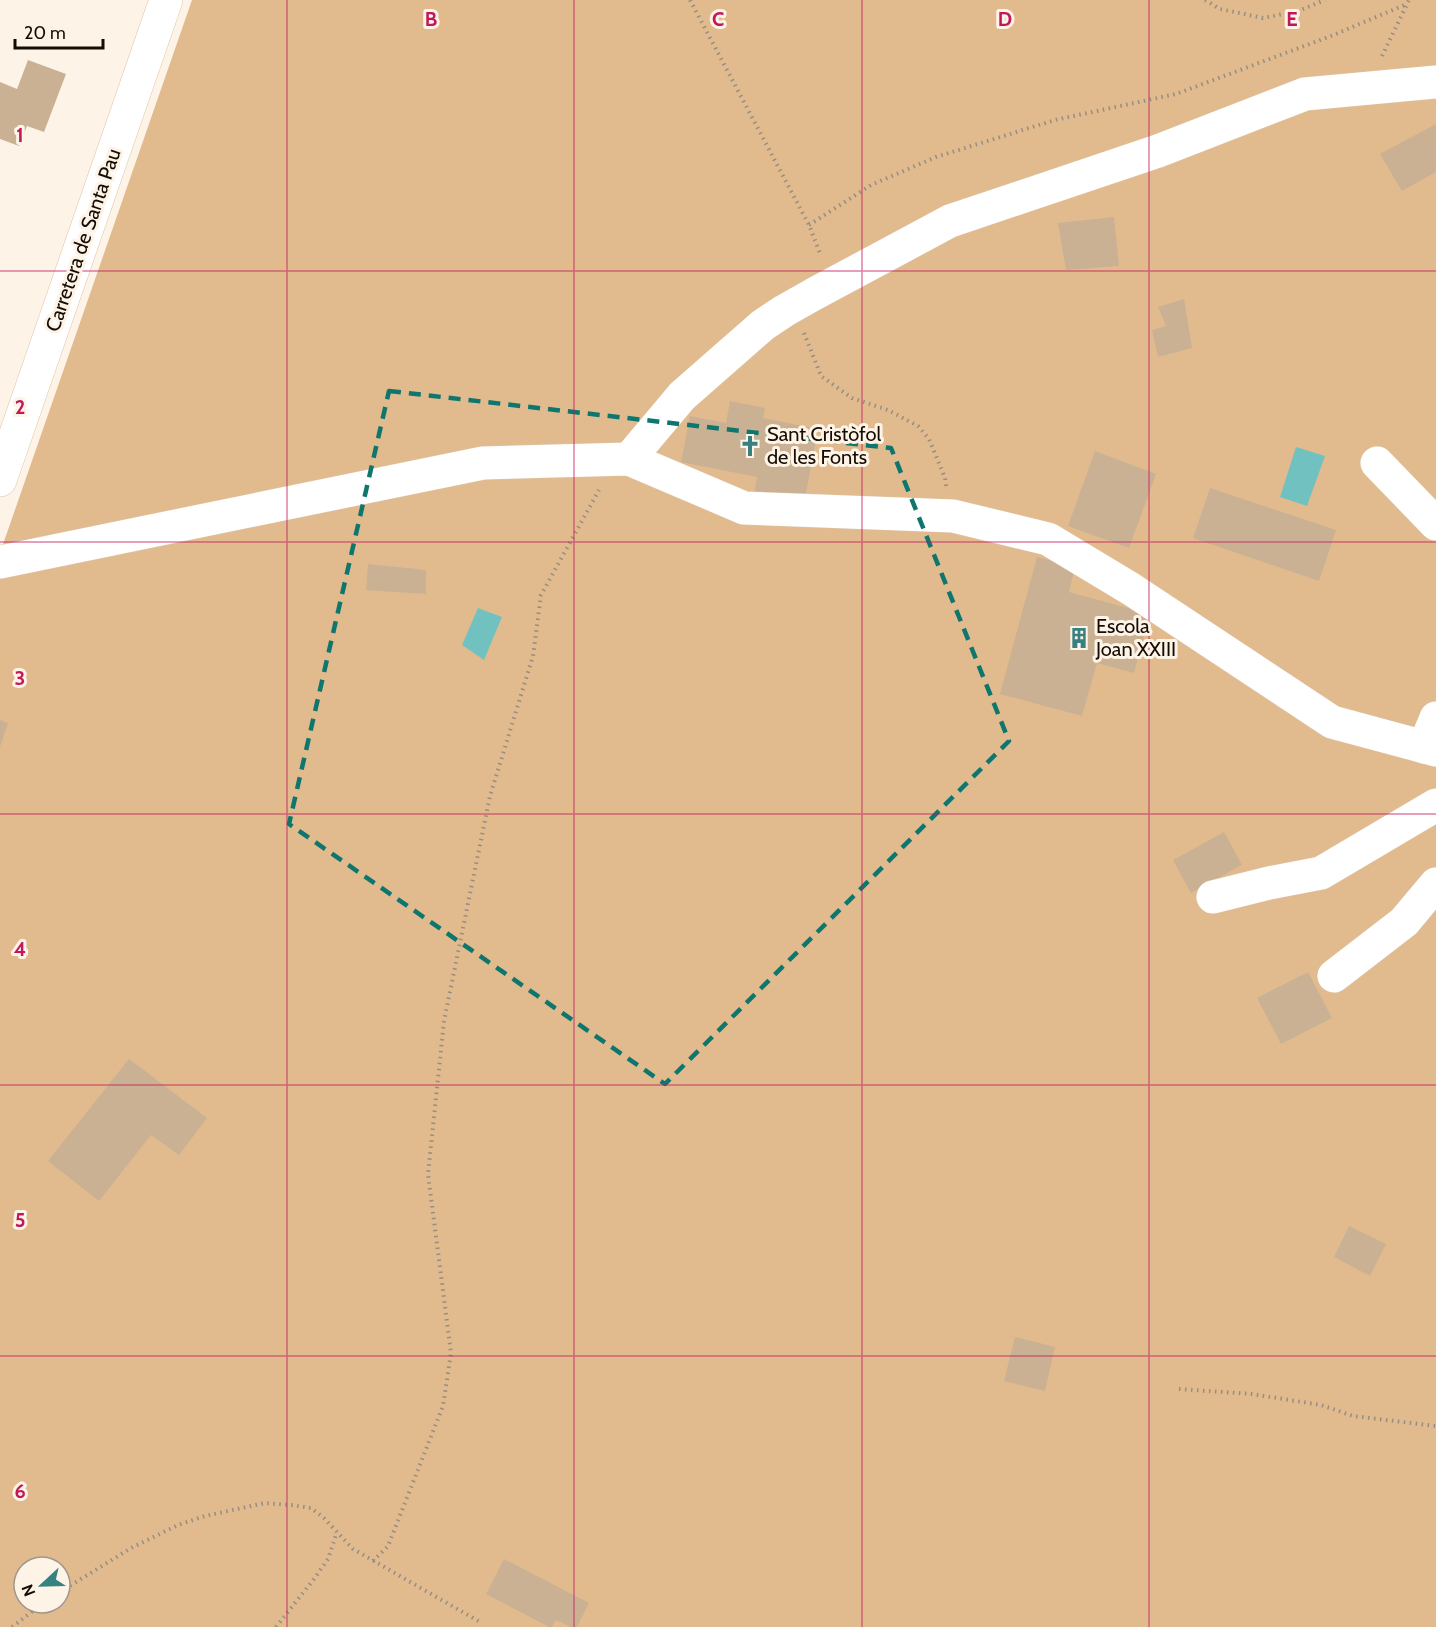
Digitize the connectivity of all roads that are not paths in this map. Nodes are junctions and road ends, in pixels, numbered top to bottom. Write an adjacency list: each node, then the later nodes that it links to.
1 (166, 0): 5 (street, Carretera de Santa Pau)
2 (1436, 82): 3 (street)
3 (628, 459): 7 (street); 8 (street)
4 (1377, 463): 6 (street)
5 (0, 480)
6 (1436, 524)
7 (0, 561)
8 (1432, 738)
9 (1436, 805): 11 (street)
10 (1436, 884): 12 (street)
11 (1213, 897)
12 (1334, 976)

